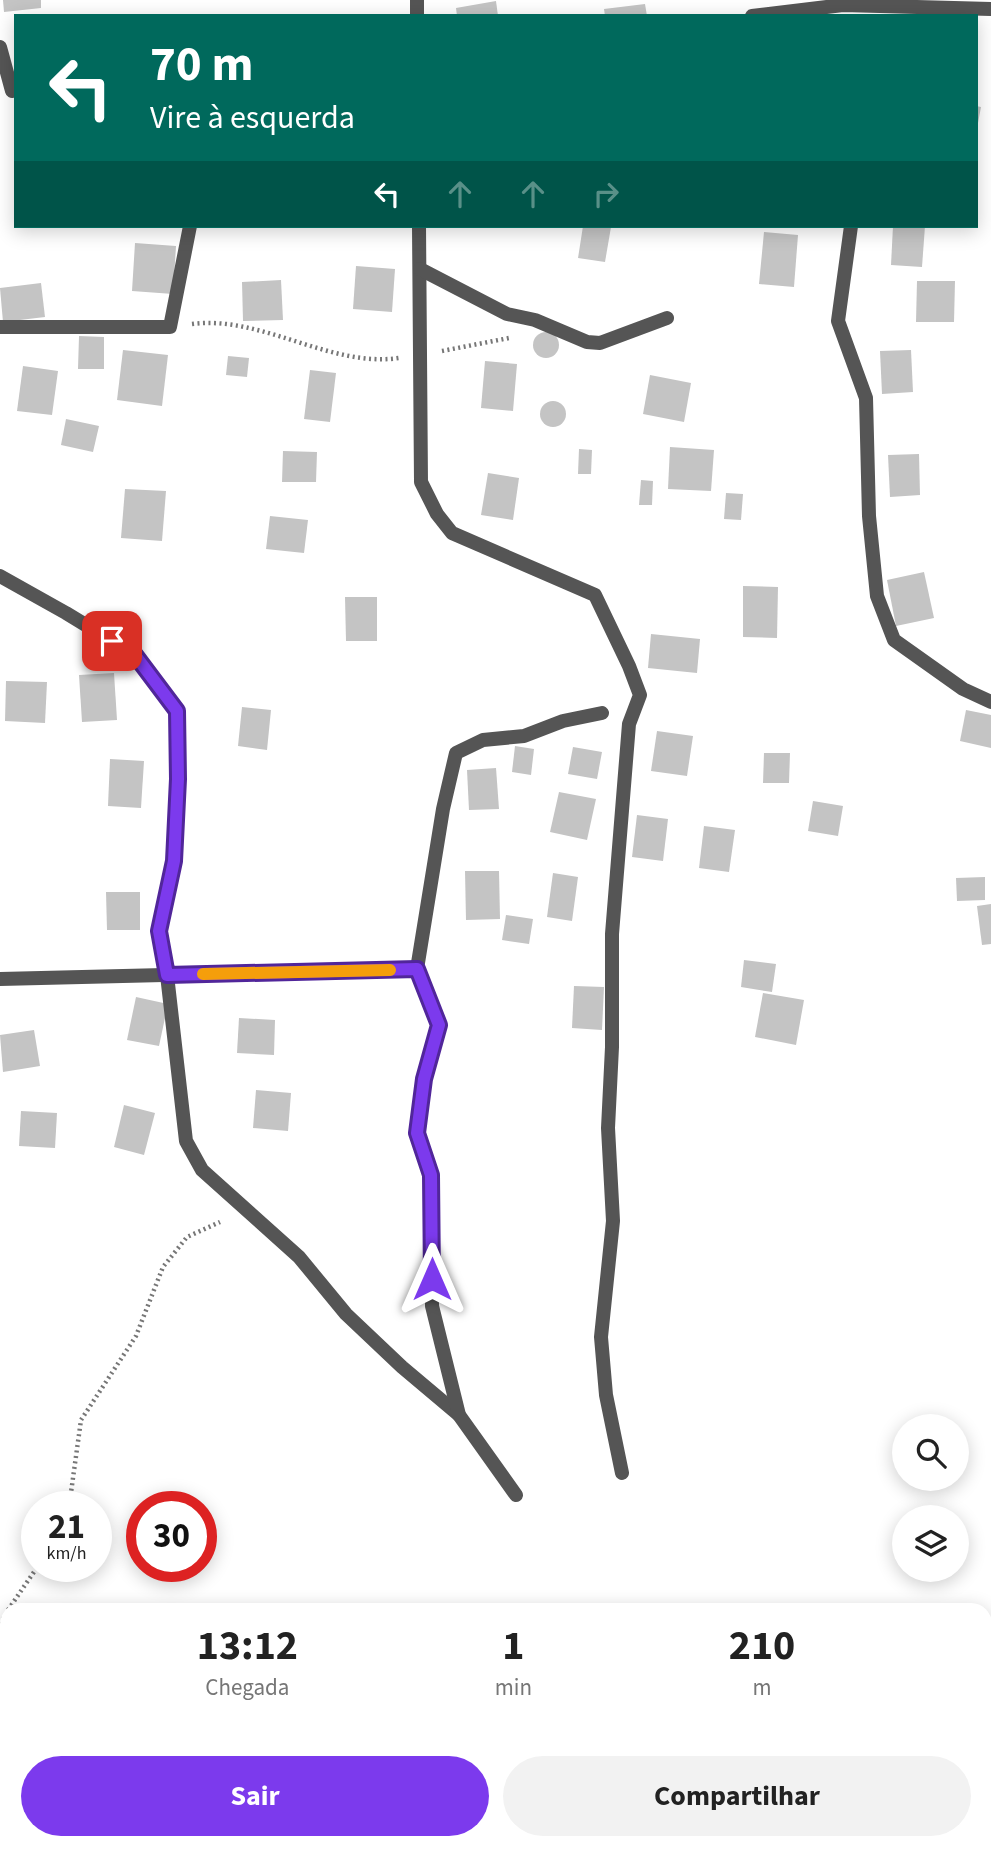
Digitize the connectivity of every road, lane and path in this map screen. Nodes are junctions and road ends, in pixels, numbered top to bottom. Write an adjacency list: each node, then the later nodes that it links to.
1 (843, 7): 2 (street); 3 (street)
2 (991, 9)
3 (772, 14)
4 (0, 47): 5 (street)
5 (9, 91)
6 (190, 228): 13 (street)
7 (419, 228): 9 (street)
8 (851, 228): 16 (street)
9 (420, 269): 11 (street); 14 (street)
10 (667, 318): 11 (street)
11 (535, 320): 14 (path)
12 (0, 327): 13 (street)
13 (170, 327): 14 (path)
14 (421, 354): 23 (street)
15 (0, 576): 19 (street)
16 (991, 702)
17 (602, 713): 18 (street)
18 (417, 969): 19 (street); 22 (street)
19 (167, 975): 20 (street); 22 (street)
20 (0, 979)
21 (220, 1222): 24 (path)
22 (459, 1415): 25 (street)
23 (622, 1473)
24 (71, 1491)
25 (516, 1495)
26 (27, 1582): 27 (path)
27 (13, 1603)

